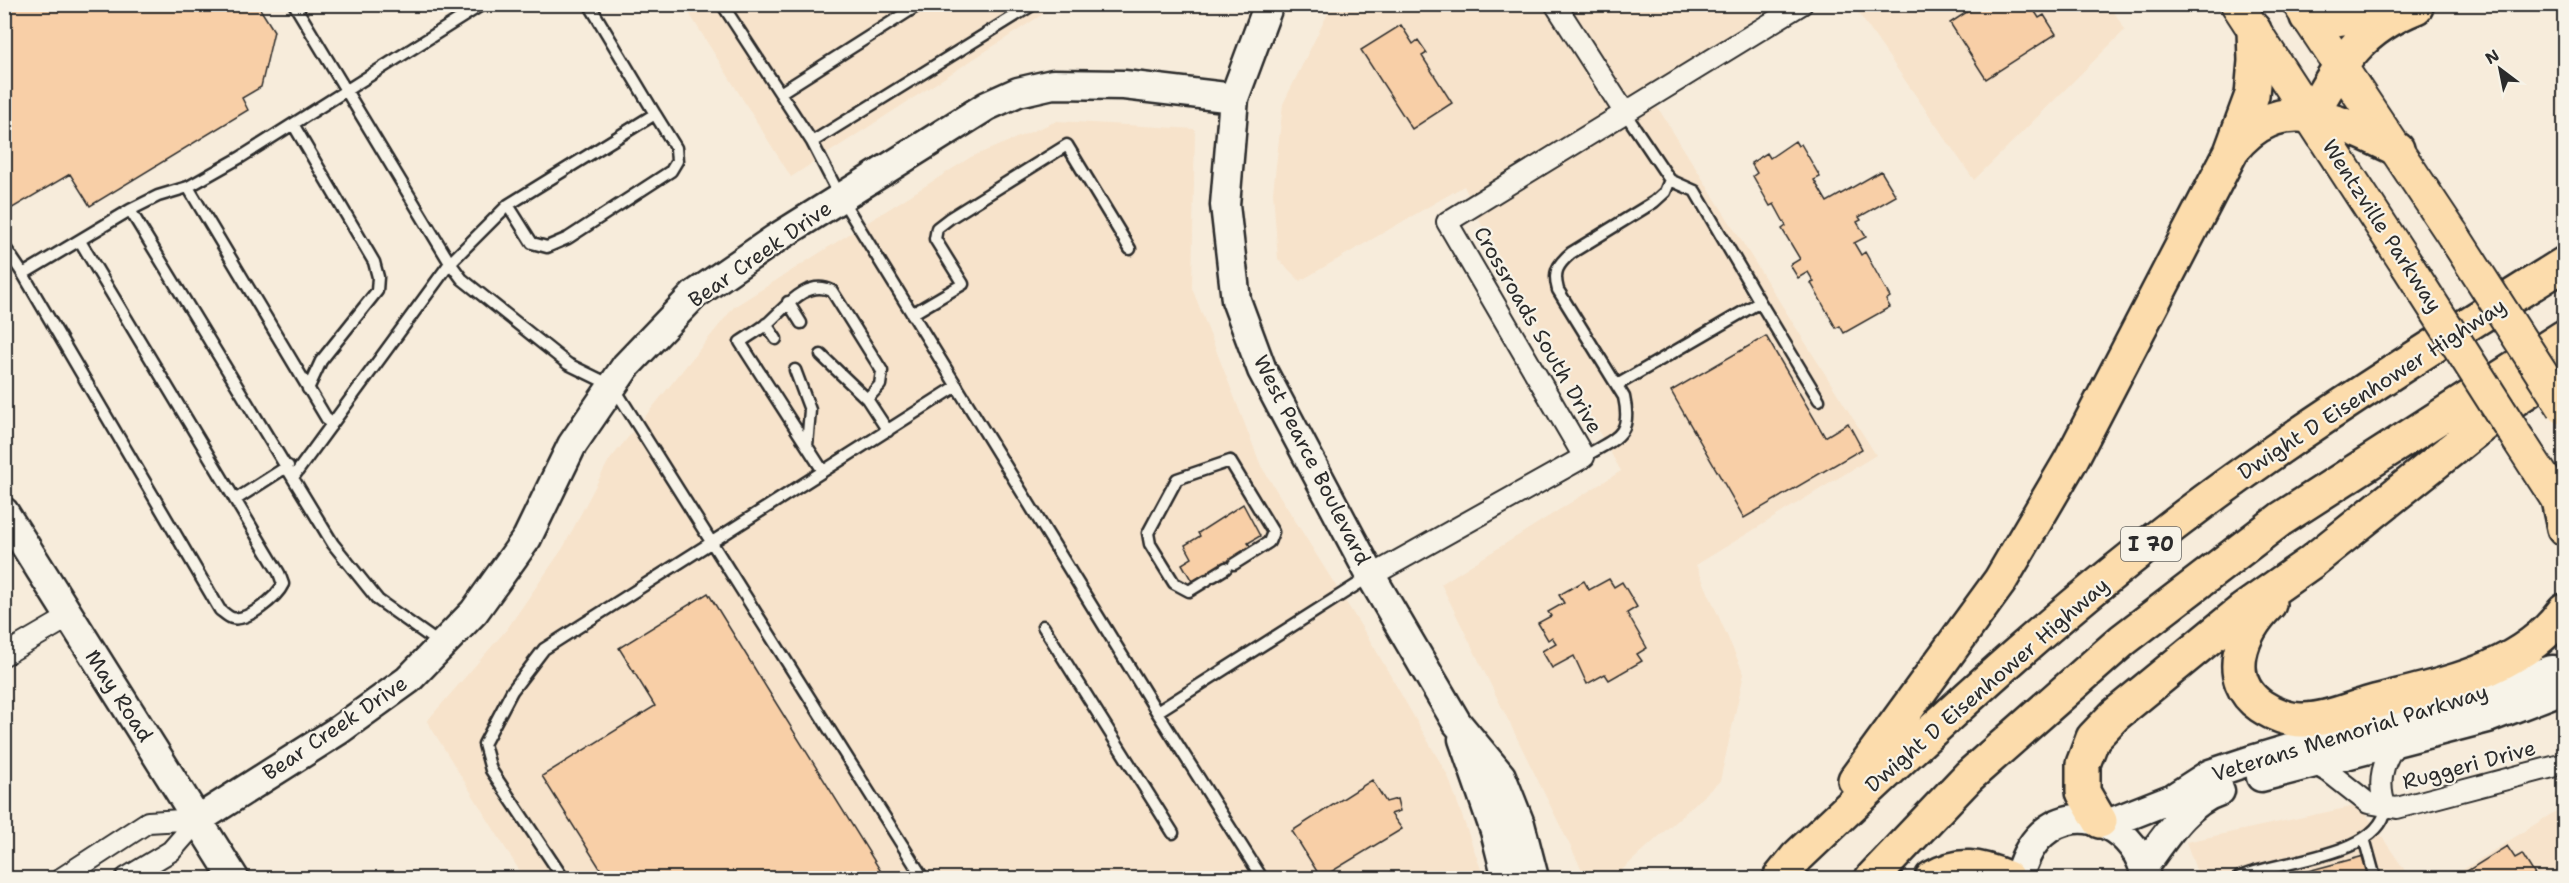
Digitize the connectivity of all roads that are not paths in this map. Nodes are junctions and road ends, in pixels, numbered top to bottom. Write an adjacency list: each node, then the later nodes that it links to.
1 (294, 4): 14 (lane)
2 (483, 4): 14 (lane)
3 (589, 4): 18 (lane)
4 (722, 4): 15 (lane)
5 (920, 4): 15 (lane)
6 (1035, 4): 21 (lane)
7 (1269, 4): 16 (street, West Pearce Boulevard)
8 (1555, 4): 17 (street)
9 (1802, 4): 17 (street, Crossroads South Drive)
10 (2413, 5): 11 (highway); 13 (highway)
11 (2303, 11): 13 (main road)
12 (2245, 17): 19 (main road, Wentzville Parkway); 23 (highway)
13 (2340, 64): 19 (highway); 22 (main road)
14 (345, 91): 20 (lane); 32 (lane)
15 (780, 93): 21 (lane)
16 (1234, 98): 26 (street, Bear Creek Drive); 64 (street, West Pearce Boulevard)
17 (1625, 113): 24 (lane); 55 (street, Crossroads South Drive)
18 (655, 114): 27 (lane); 27 (lane)
19 (2311, 115): 22 (highway); 23 (highway); 61 (main road, Wentzville Parkway, bridge)
20 (293, 124): 25 (lane); 48 (lane)
21 (812, 142): 26 (lane)
22 (2397, 149): 51 (main road, bridge)
23 (2231, 152): 82 (highway)
24 (1670, 180): 36 (lane); 45 (lane)
25 (188, 187): 28 (lane); 48 (lane)
26 (841, 198): 37 (lane); 46 (street, Bear Creek Drive)
27 (508, 205): 32 (lane)
28 (130, 210): 29 (lane); 56 (lane)
29 (80, 241): 34 (lane); 59 (lane)
30 (4, 246): 34 (lane)
31 (1130, 249): 37 (lane)
32 (450, 263): 46 (lane); 52 (lane)
33 (2565, 264): 82 (highway, Dwight D Eisenhower Highway / I 70)
34 (23, 274): 59 (lane)
35 (788, 302): 38 (lane); 39 (lane); 49 (lane)
36 (1760, 302): 45 (lane); 50 (lane)
37 (912, 314): 47 (lane)
38 (801, 323)
39 (766, 324): 41 (lane); 54 (lane)
40 (2565, 337): 92 (highway, I 70)
41 (776, 339)
42 (821, 355): 49 (lane)
43 (2565, 367): 63 (highway)
44 (795, 370): 54 (lane)
45 (1617, 385): 55 (lane)
46 (613, 386): 62 (lane); 69 (street, Bear Creek Drive)
47 (957, 386): 53 (lane); 72 (lane)
48 (308, 389): 52 (lane)
49 (867, 399): 53 (lane)
50 (1819, 400)
51 (2565, 408)
52 (332, 426): 58 (lane)
53 (888, 431): 57 (lane)
54 (807, 446): 57 (lane)
55 (1584, 457): 64 (street, Crossroads South Drive)
56 (288, 466): 58 (lane); 59 (lane)
57 (823, 471): 62 (lane)
58 (294, 476): 69 (lane)
59 (235, 500)
60 (4, 512): 67 (street, May Road)
61 (2562, 513)
62 (710, 542): 87 (lane); 88 (lane)
63 (2310, 563): 66 (highway); 79 (highway)
64 (1371, 576): 72 (lane); 73 (street, West Pearce Boulevard)
65 (1210, 578): 65 (lane)
66 (2565, 611)
67 (69, 617): 70 (street); 78 (street, May Road)
68 (1043, 626): 80 (lane)
69 (442, 645): 78 (street, Bear Creek Drive)
70 (4, 655)
71 (2561, 672): 74 (street, Veterans Memorial Parkway); 79 (street, Veterans Memorial Parkway)
72 (1157, 712): 89 (lane)
73 (1457, 723): 90 (street, West Pearce Boulevard); 91 (street, West Pearce Boulevard)
74 (2398, 742): 75 (street, Veterans Memorial Parkway); 77 (street, Ruggeri Drive)
75 (2313, 763): 77 (street, Ruggeri Drive); 83 (street, Veterans Memorial Parkway)
76 (2565, 764): 77 (street, Ruggeri Drive)
77 (2386, 808): 81 (lane)
78 (199, 819): 84 (street, Bear Creek Drive); 85 (street, Bear Creek Drive); 86 (street, May Road)
79 (2104, 822): 83 (street); 95 (street, Veterans Memorial Parkway)
80 (1173, 833)
81 (2364, 838): 96 (lane); 97 (lane)
82 (1788, 868)
83 (2145, 872)
84 (62, 879)
85 (126, 879)
86 (234, 879)
87 (563, 879)
88 (922, 879)
89 (1262, 879)
90 (1507, 879)
91 (1534, 879)
92 (1872, 879)
93 (1932, 879): 94 (highway)
94 (2007, 879)
95 (2018, 879)
96 (2238, 879)
97 (2375, 879)

